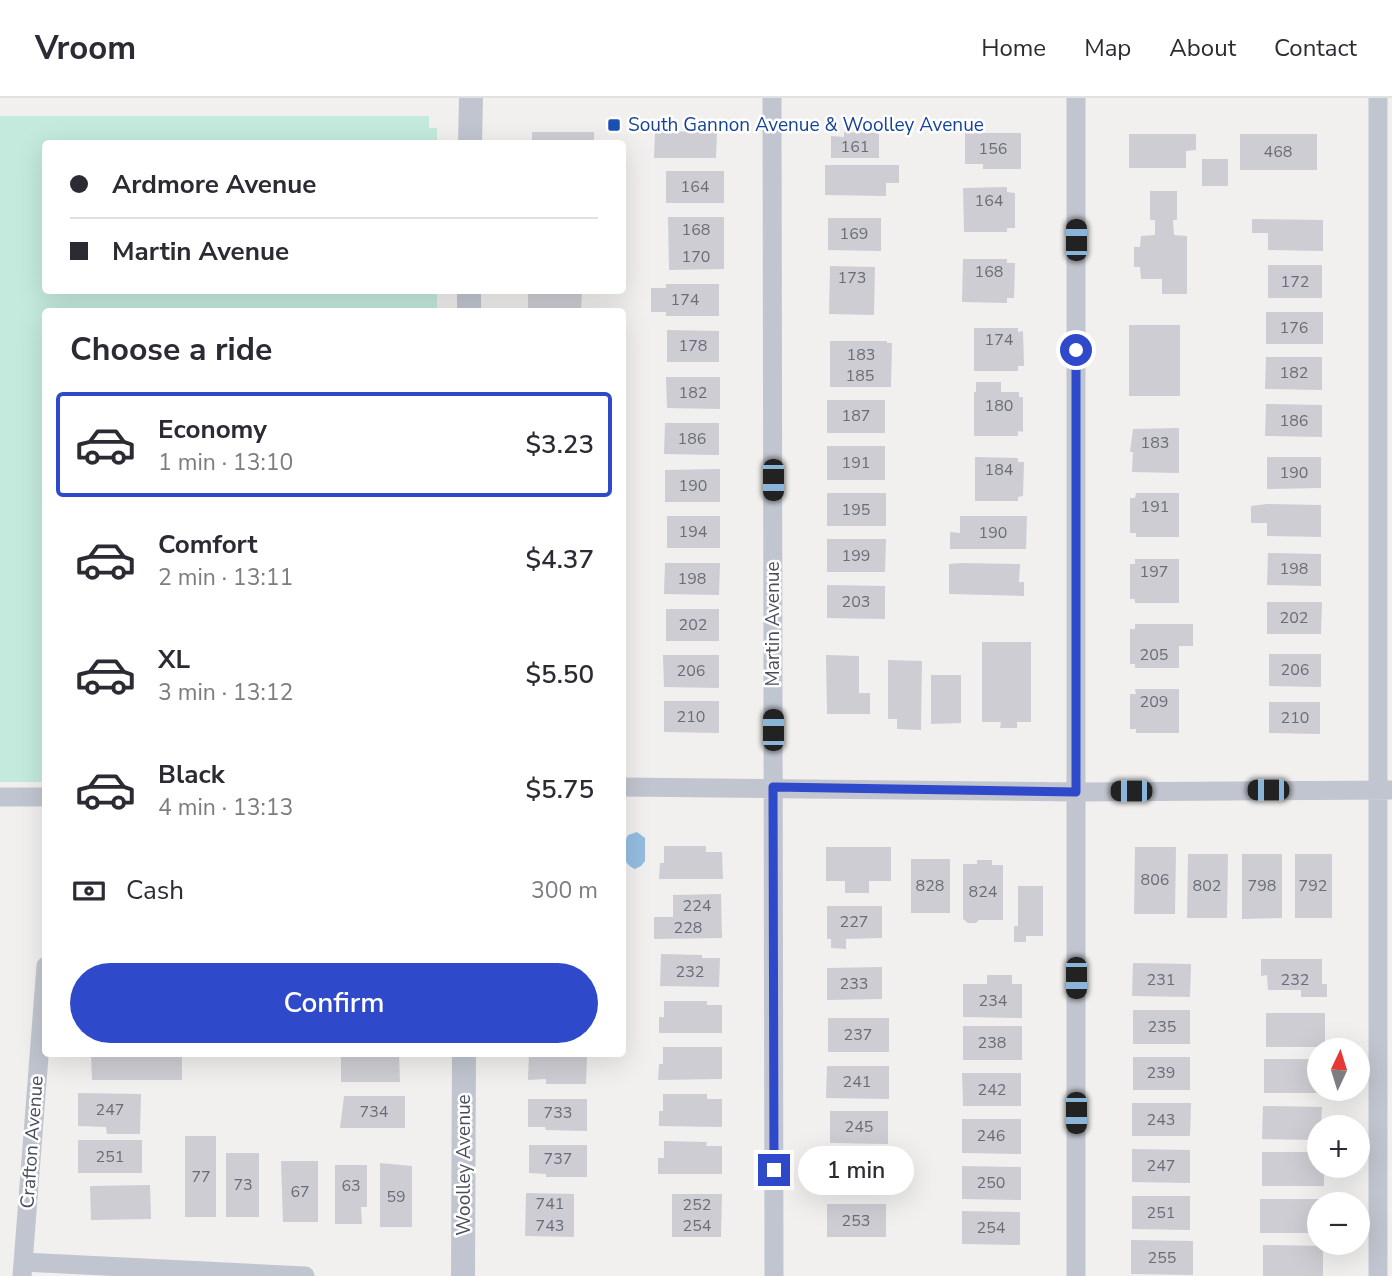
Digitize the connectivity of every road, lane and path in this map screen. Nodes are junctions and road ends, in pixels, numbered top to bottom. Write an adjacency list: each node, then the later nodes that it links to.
1 (471, 98): 5 (street)
2 (772, 98): 7 (street, Martin Avenue)
3 (1076, 98): 9 (street)
4 (1378, 98): 8 (street)
5 (470, 140)
6 (626, 787): 7 (street)
7 (773, 787): 9 (street); 18 (street, Martin Avenue)
8 (1385, 790): 9 (street); 14 (street)
9 (1076, 792): 19 (street)
10 (0, 796): 11 (street)
11 (42, 797)
12 (42, 1019): 15 (street, Crafton Avenue)
13 (464, 1057): 17 (street, Woolley Avenue)
14 (1385, 1243): 20 (street)
15 (23, 1269): 16 (street)
16 (305, 1276)
17 (463, 1276)
18 (774, 1276)
19 (1076, 1276)
20 (1378, 1276)

